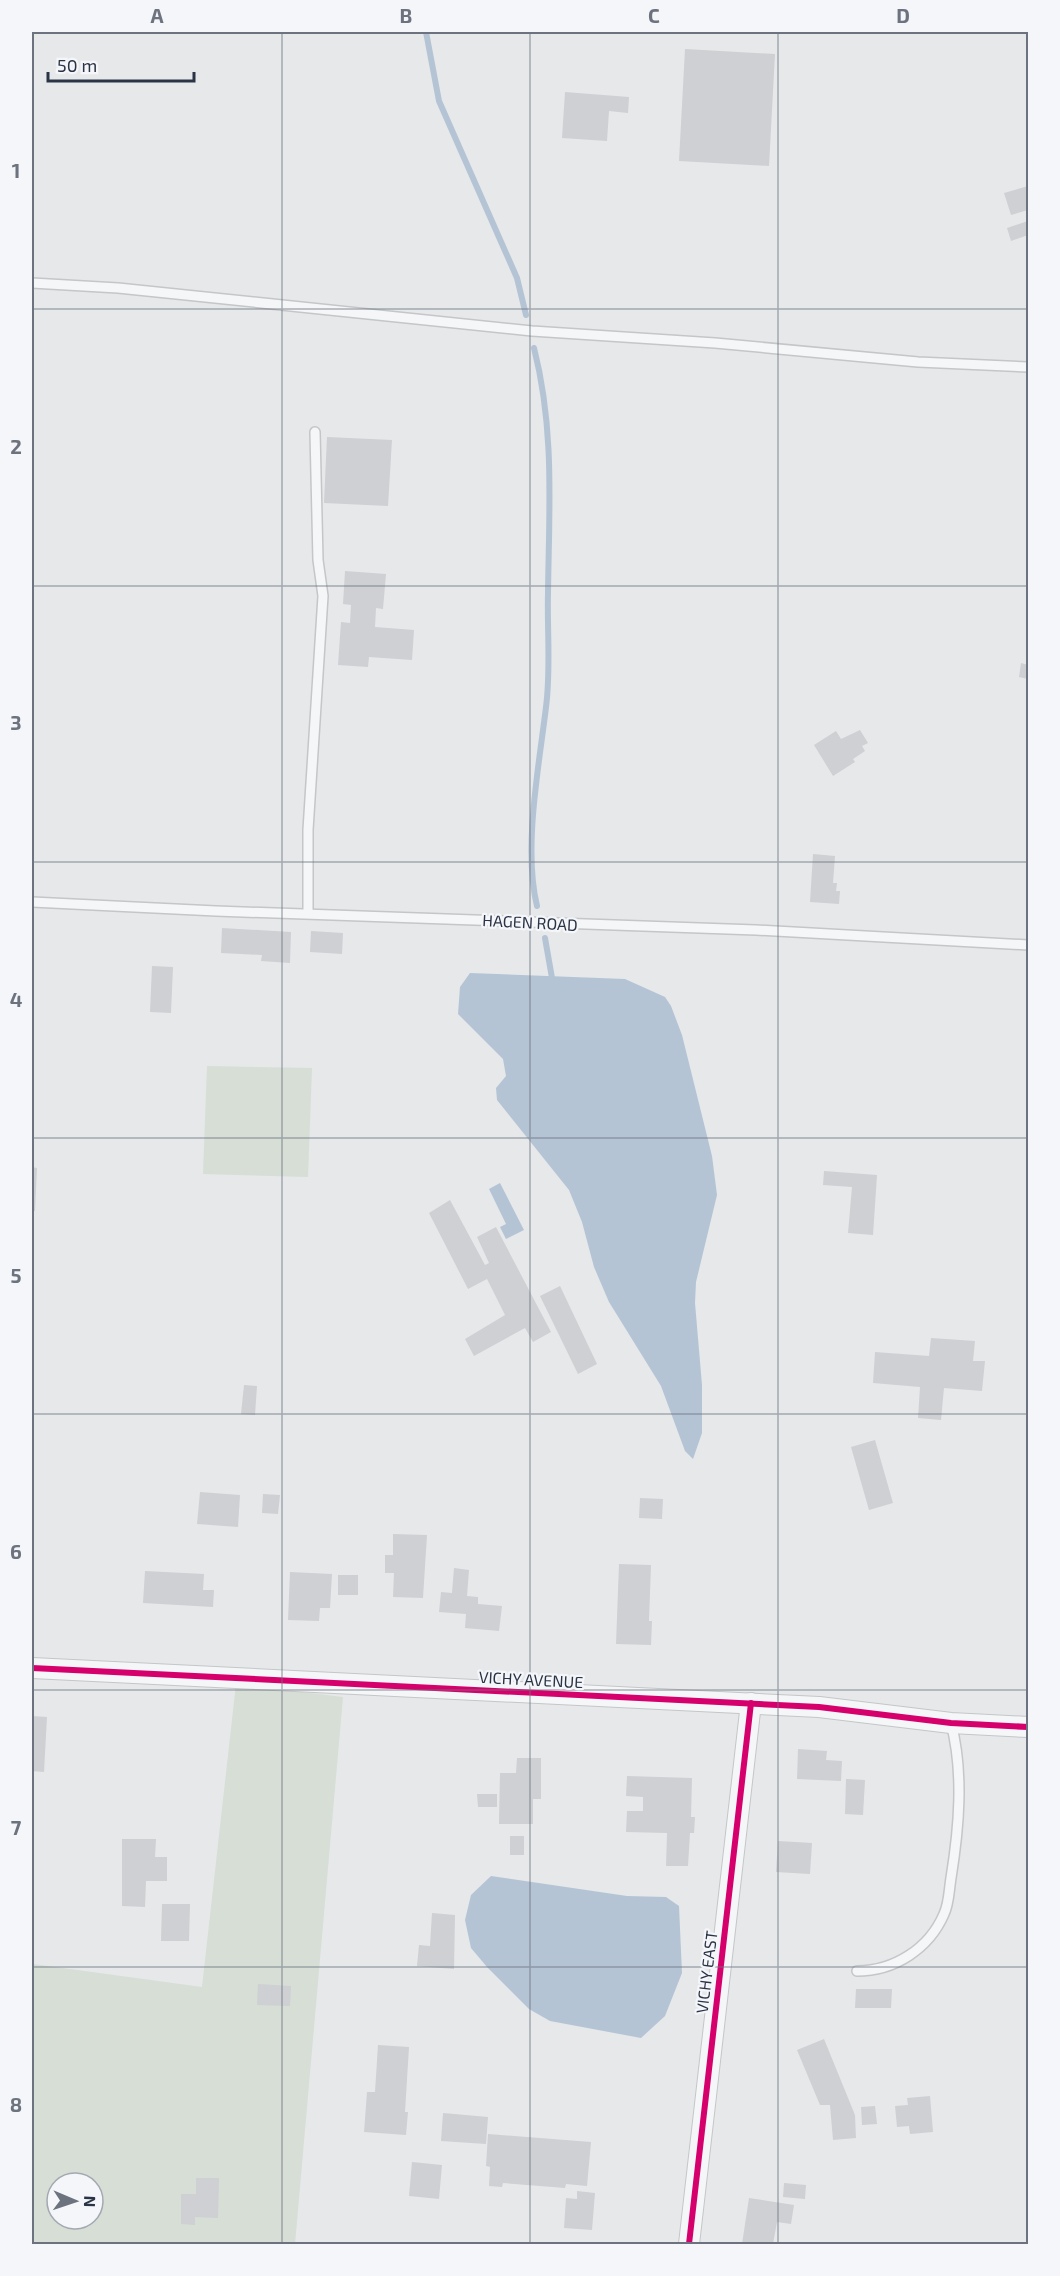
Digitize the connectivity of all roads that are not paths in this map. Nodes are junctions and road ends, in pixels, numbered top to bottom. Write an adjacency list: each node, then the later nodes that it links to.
1 (32, 283): 2 (lane)
2 (1029, 367)
3 (315, 432): 5 (lane)
4 (32, 902): 5 (lane, HAGEN ROAD)
5 (308, 914): 6 (lane, HAGEN ROAD)
6 (1029, 945)
7 (32, 1668): 8 (street, VICHY AVENUE)
8 (751, 1703): 9 (street, VICHY AVENUE); 12 (street, VICHY EAST)
9 (951, 1723): 10 (street, VICHY AVENUE); 11 (lane)
10 (1029, 1727)
11 (857, 1971)
12 (689, 2244)

